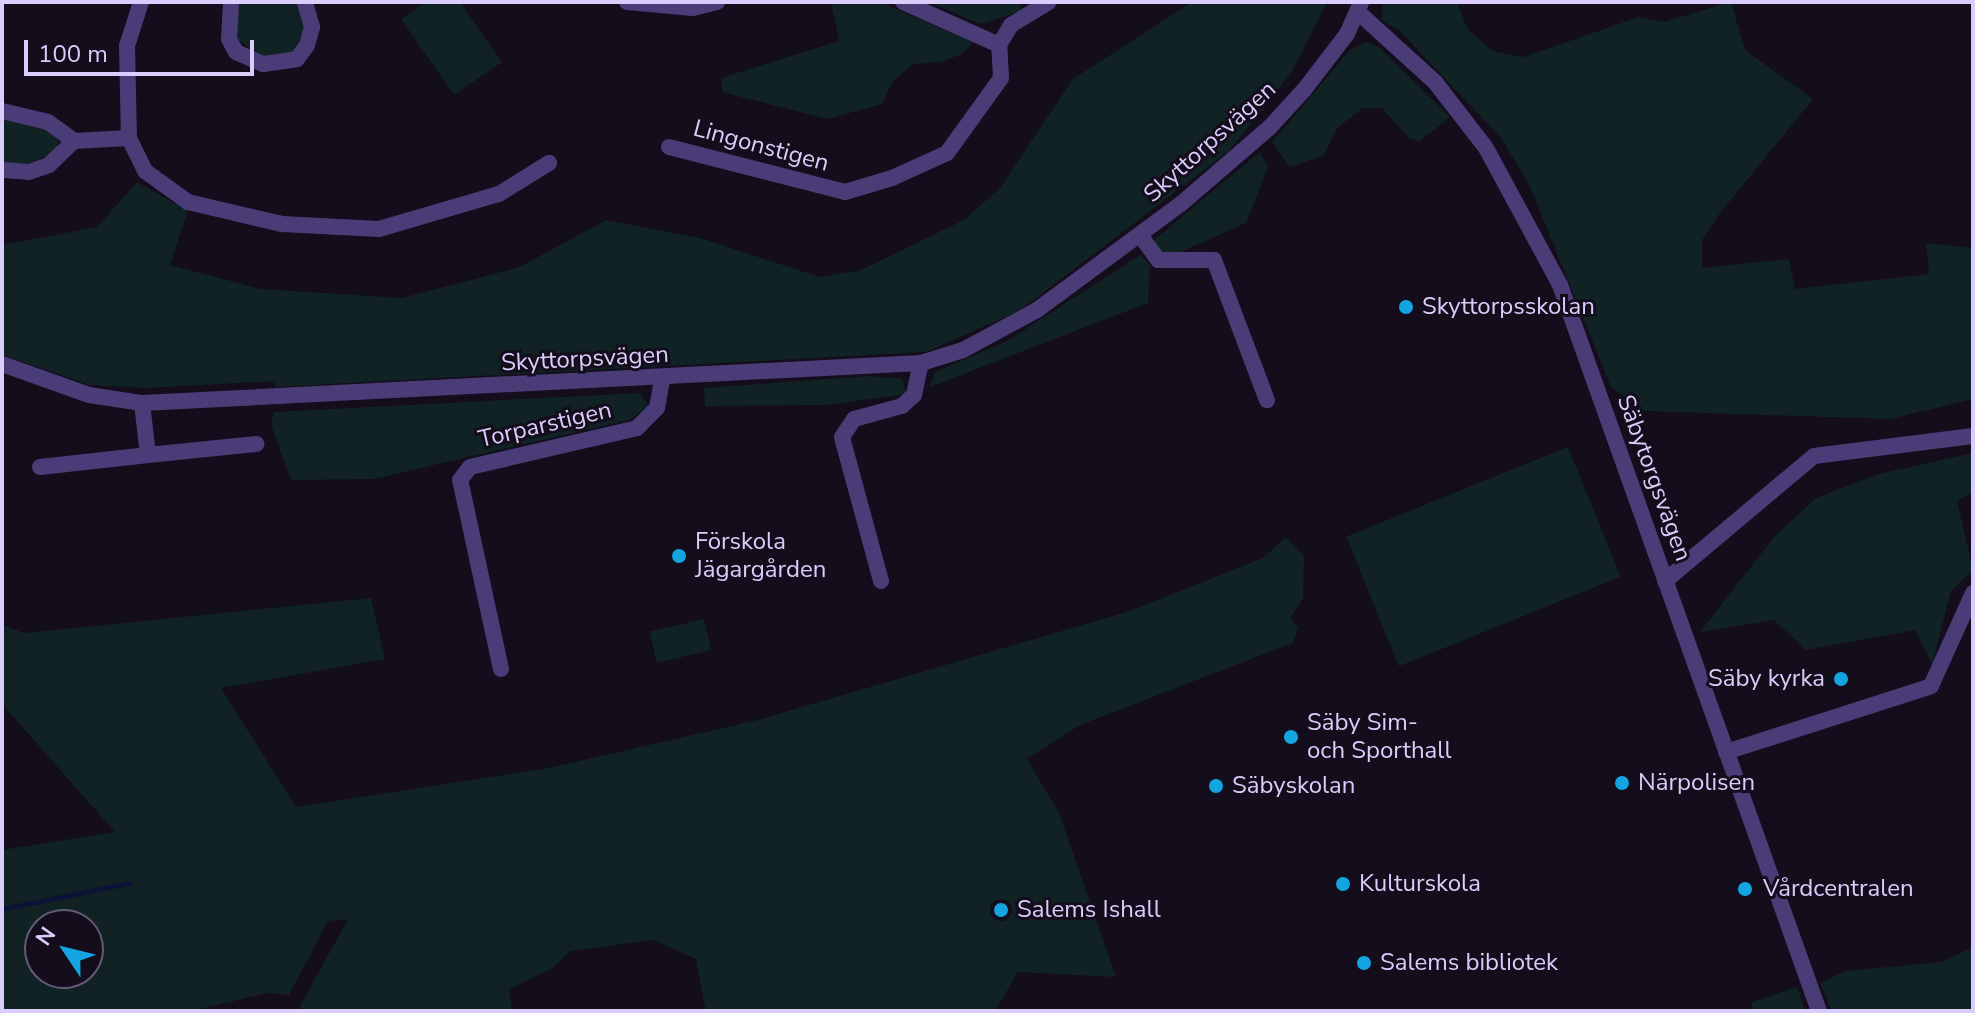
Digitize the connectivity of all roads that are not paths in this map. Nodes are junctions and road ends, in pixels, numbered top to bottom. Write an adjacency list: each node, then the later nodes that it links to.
1 (141, 2): 11 (street)
2 (231, 2): 3 (street)
3 (305, 2)
4 (627, 2): 5 (street)
5 (717, 2)
6 (903, 2): 9 (street)
7 (1049, 2): 9 (street)
8 (1359, 7): 16 (street, Skyttorpsvägen); 27 (street, Säbytorgsvägen)
9 (999, 45): 13 (street, Lingonstigen)
10 (2, 111): 12 (street)
11 (129, 138): 12 (street); 14 (street)
12 (74, 141): 15 (street)
13 (669, 147)
14 (549, 163)
15 (2, 170)
16 (1140, 235): 17 (street, Skyttorpsvägen); 20 (street, Skyttorpsvägen)
17 (921, 363): 19 (street, Skyttorpsvägen); 26 (street)
18 (2, 364): 21 (street, Skyttorpsvägen)
19 (662, 379): 21 (street, Skyttorpsvägen); 29 (street, Torparstigen)
20 (1267, 400)
21 (142, 403): 24 (street)
22 (1973, 436): 27 (street)
23 (256, 444): 24 (street)
24 (148, 455): 25 (street)
25 (40, 467)
26 (881, 581)
27 (1665, 581): 30 (street, Säbytorgsvägen)
28 (1973, 593): 30 (street)
29 (501, 669)
30 (1726, 752): 31 (street, Säbytorgsvägen)
31 (1819, 1011)

